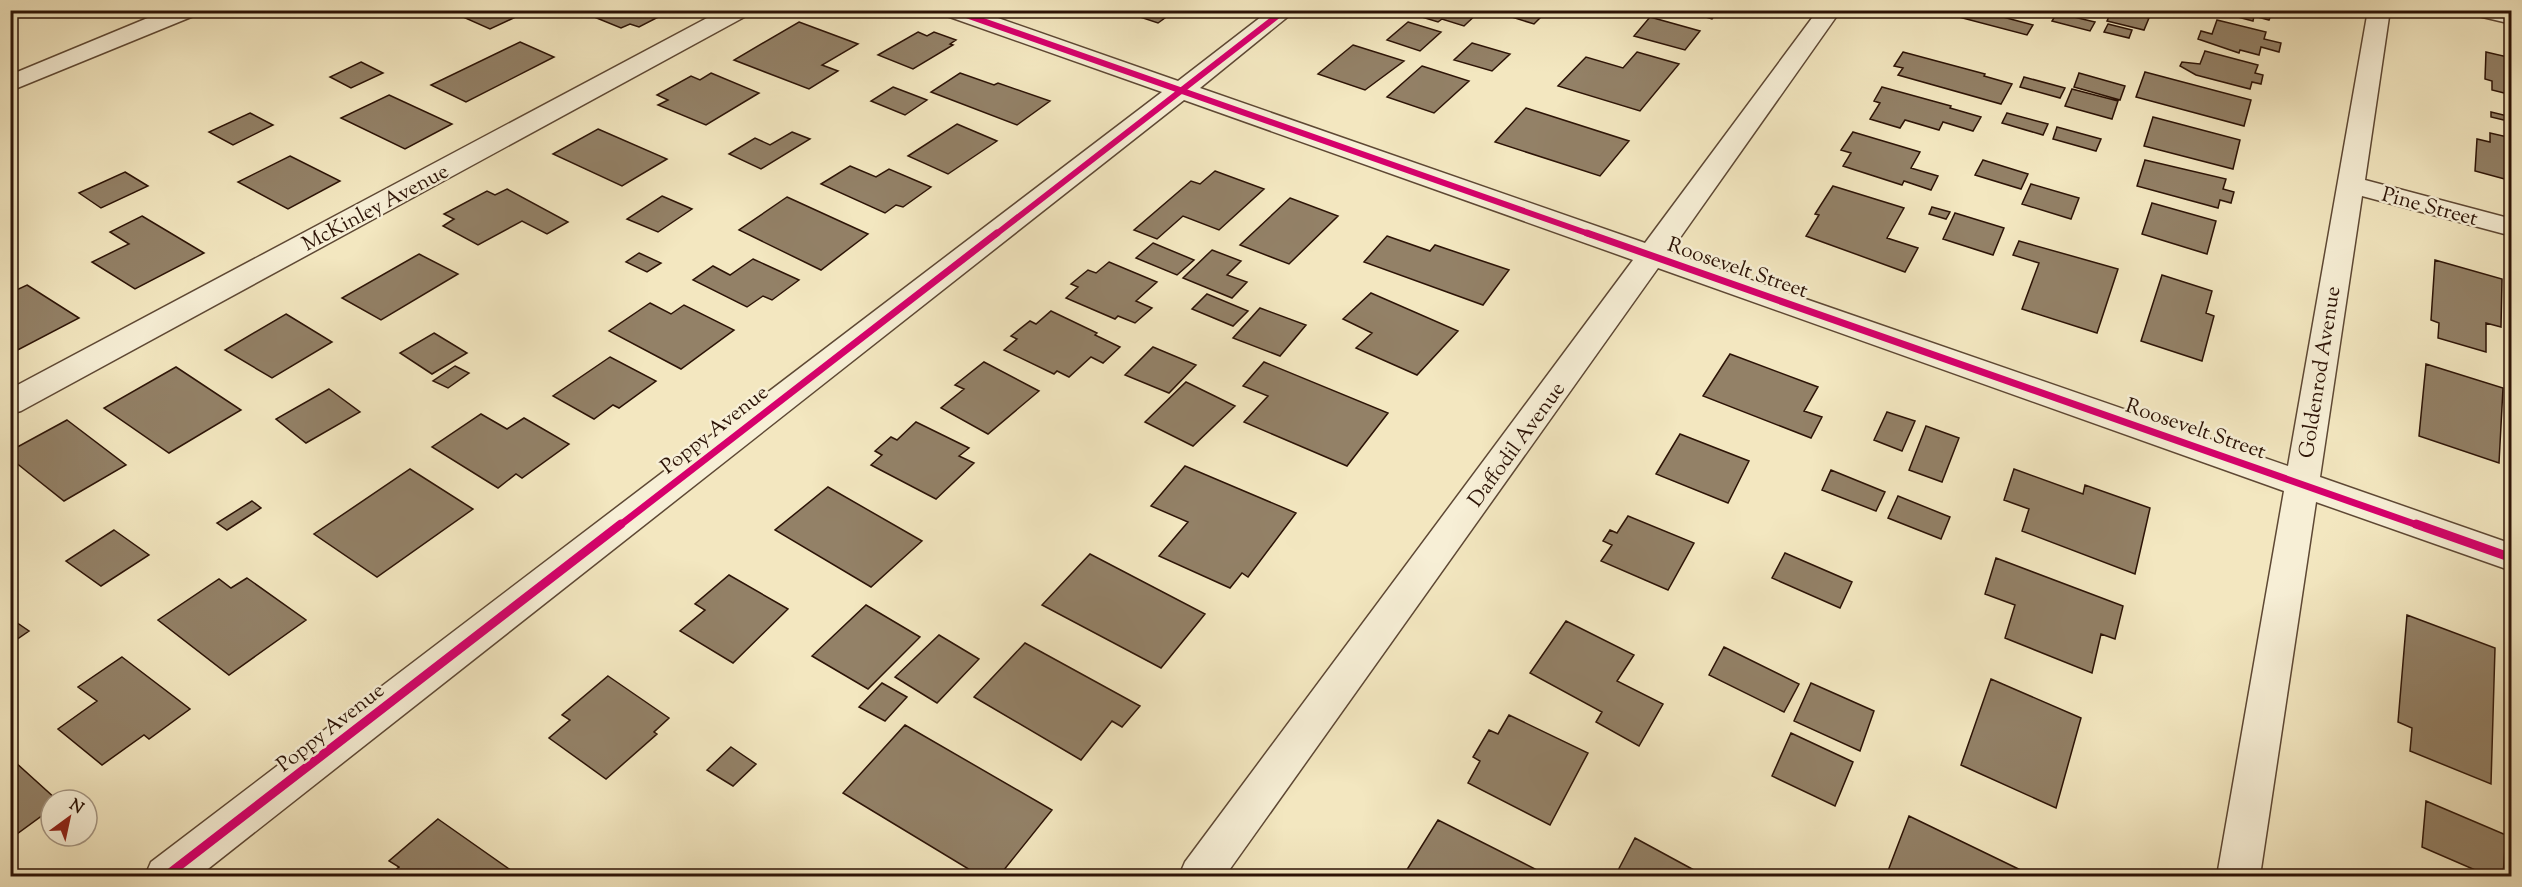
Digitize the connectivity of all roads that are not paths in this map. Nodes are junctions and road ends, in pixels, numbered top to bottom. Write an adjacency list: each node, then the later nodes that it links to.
1 (188, 10): 9 (street)
2 (740, 10): 14 (street, McKinley Avenue)
3 (952, 10): 10 (street, Roosevelt Street)
4 (1285, 10): 10 (street, Poppy Avenue)
5 (1830, 10): 13 (street, Daffodil Avenue)
6 (2379, 10): 11 (street, Goldenrod Avenue)
7 (2482, 10): 8 (street)
8 (2511, 17)
9 (10, 84)
10 (1181, 91): 13 (street, Roosevelt Street); 17 (street, Poppy Avenue)
11 (2349, 184): 12 (street, Pine Street); 15 (street, Goldenrod Avenue)
12 (2511, 228)
13 (1652, 256): 15 (street, Roosevelt Street); 18 (street, Daffodil Avenue)
14 (10, 403)
15 (2301, 484): 16 (street, Roosevelt Street); 19 (street, Goldenrod Avenue)
16 (2511, 558)
17 (166, 876)
18 (1200, 876)
19 (2238, 876)

